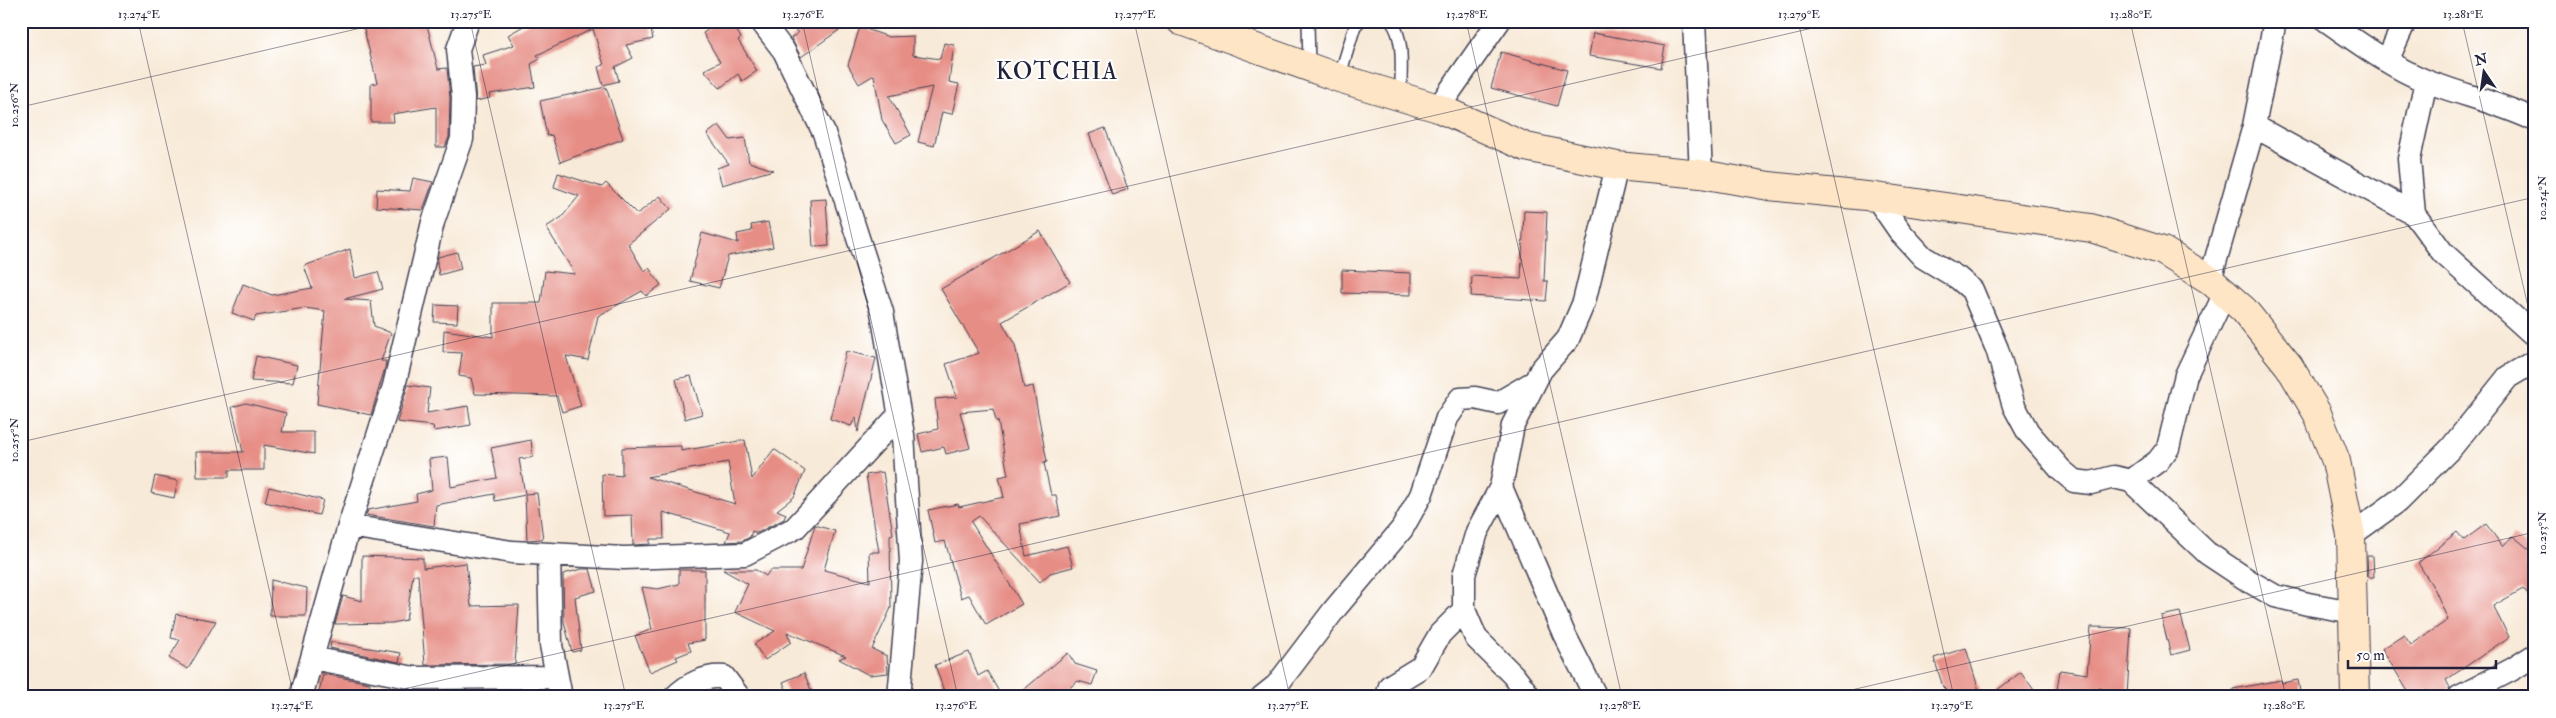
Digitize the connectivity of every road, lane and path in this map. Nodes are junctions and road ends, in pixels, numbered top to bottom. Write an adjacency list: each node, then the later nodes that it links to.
1 (761, 21): 28 (street)
2 (1308, 21): 13 (lane)
3 (1360, 21): 14 (lane)
4 (1391, 21): 16 (lane)
5 (1499, 21): 17 (street)
6 (1694, 21): 21 (street)
7 (2275, 21): 19 (street)
8 (2328, 21): 12 (street)
9 (2405, 21): 12 (street)
10 (474, 22): 31 (street)
11 (1194, 24): 13 (main road)
12 (2387, 61): 15 (street)
13 (1309, 67): 14 (main road)
14 (1339, 78): 16 (main road)
15 (2426, 81): 18 (street); 23 (street)
16 (1401, 96): 17 (main road)
17 (1438, 108): 20 (main road)
18 (2535, 120)
19 (2254, 126): 23 (street); 24 (street)
20 (1617, 166): 21 (main road); 27 (street)
21 (1701, 174): 22 (main road)
22 (1876, 197): 24 (main road); 29 (street)
23 (2414, 214): 25 (street)
24 (2218, 286): 29 (street); 32 (main road)
25 (2535, 336)
26 (2535, 361): 32 (street)
27 (1534, 382): 30 (street); 43 (street)
28 (899, 415): 33 (street); 42 (street)
29 (2131, 481): 35 (street)
30 (1501, 487): 34 (street); 46 (street)
31 (349, 526): 33 (street); 37 (street)
32 (2351, 535): 35 (main road)
33 (549, 554): 38 (street)
34 (1464, 610): 44 (street); 45 (street)
35 (2353, 612): 47 (main road)
36 (2535, 654): 48 (street)
37 (312, 658): 38 (street); 39 (street)
38 (560, 687)
39 (301, 697)
40 (675, 697): 41 (street)
41 (740, 697)
42 (899, 697)
43 (1262, 697)
44 (1387, 697)
45 (1530, 697)
46 (1596, 697)
47 (2355, 697)
48 (2459, 697)

